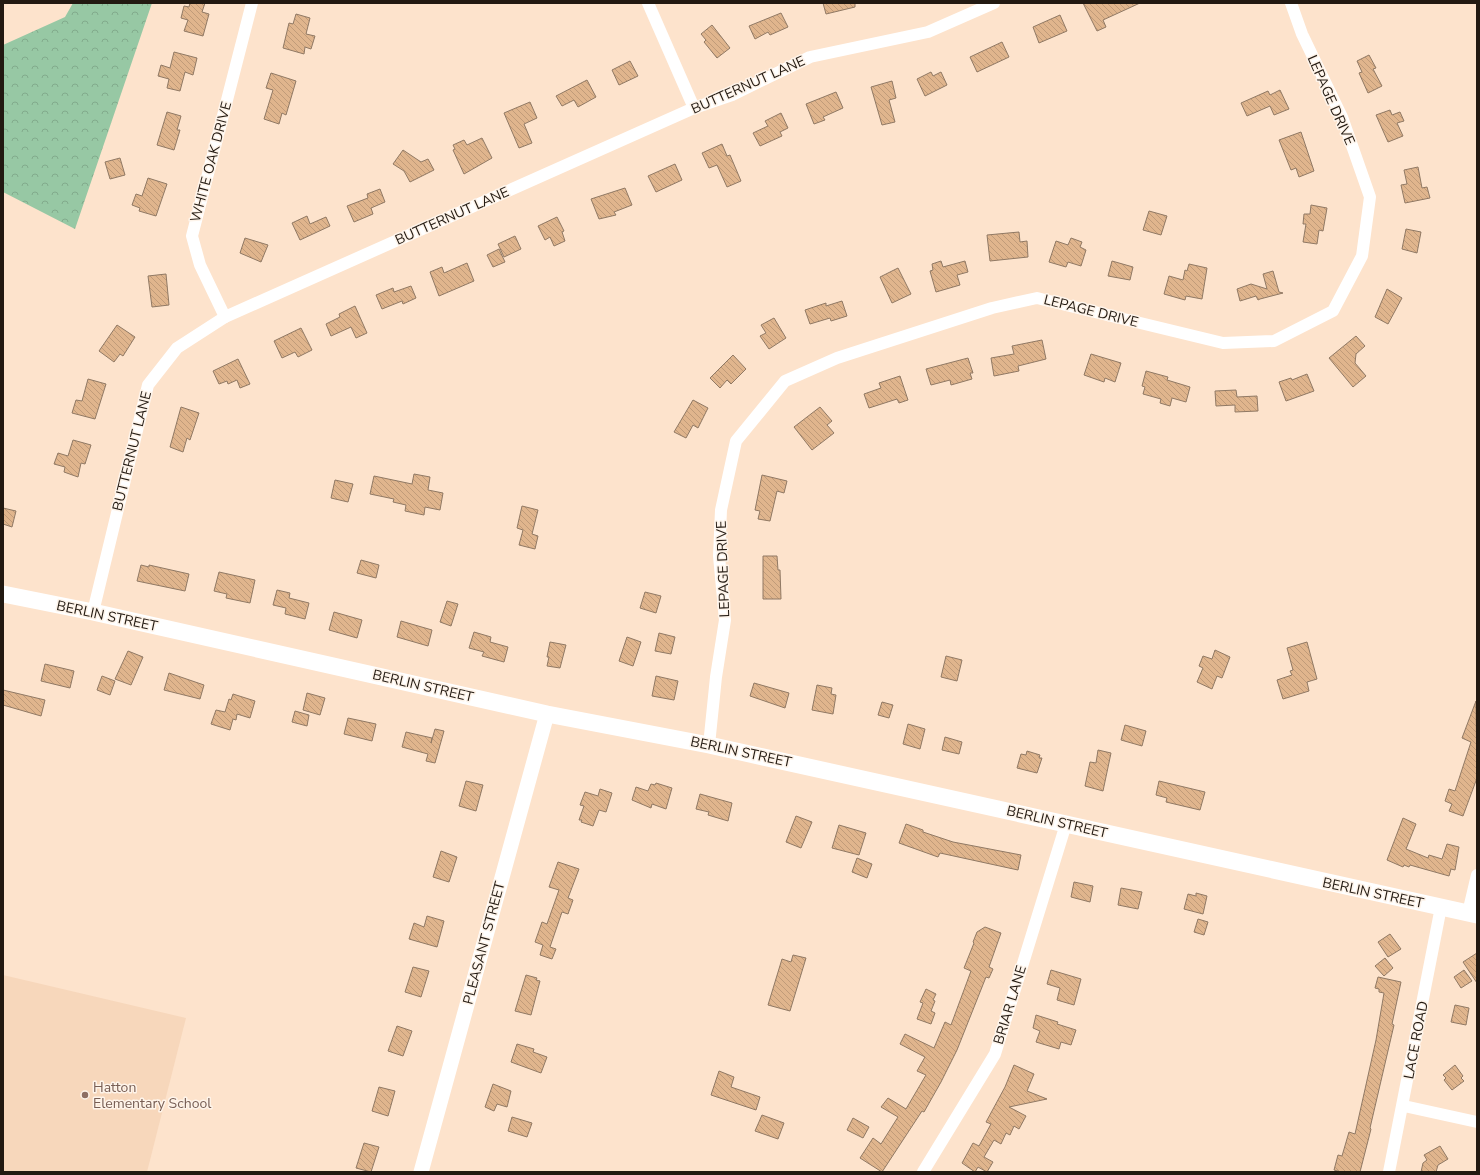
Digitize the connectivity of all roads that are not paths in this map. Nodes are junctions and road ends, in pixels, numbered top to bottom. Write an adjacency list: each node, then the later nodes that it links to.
1 (252, 3): 6 (street, WHITE OAK DRIVE)
2 (648, 3): 5 (street)
3 (994, 3): 5 (street, BUTTERNUT LANE)
4 (1291, 3): 10 (street, LEPAGE DRIVE)
5 (694, 108): 6 (street, BUTTERNUT LANE)
6 (225, 317): 8 (street, BUTTERNUT LANE)
7 (3, 594): 8 (main road, BERLIN STREET)
8 (92, 612): 9 (main road, BERLIN STREET)
9 (547, 714): 10 (main road, BERLIN STREET); 17 (street, PLEASANT STREET)
10 (709, 745): 11 (main road, BERLIN STREET)
11 (1066, 824): 13 (main road, BERLIN STREET); 18 (street, BRIAR LANE)
12 (1477, 876): 14 (street)
13 (1441, 907): 14 (main road, BERLIN STREET); 15 (street, LACE ROAD)
14 (1473, 914)
15 (1404, 1106): 16 (street); 19 (street, LACE ROAD)
16 (1477, 1122)
17 (421, 1172)
18 (923, 1172)
19 (1390, 1172)

